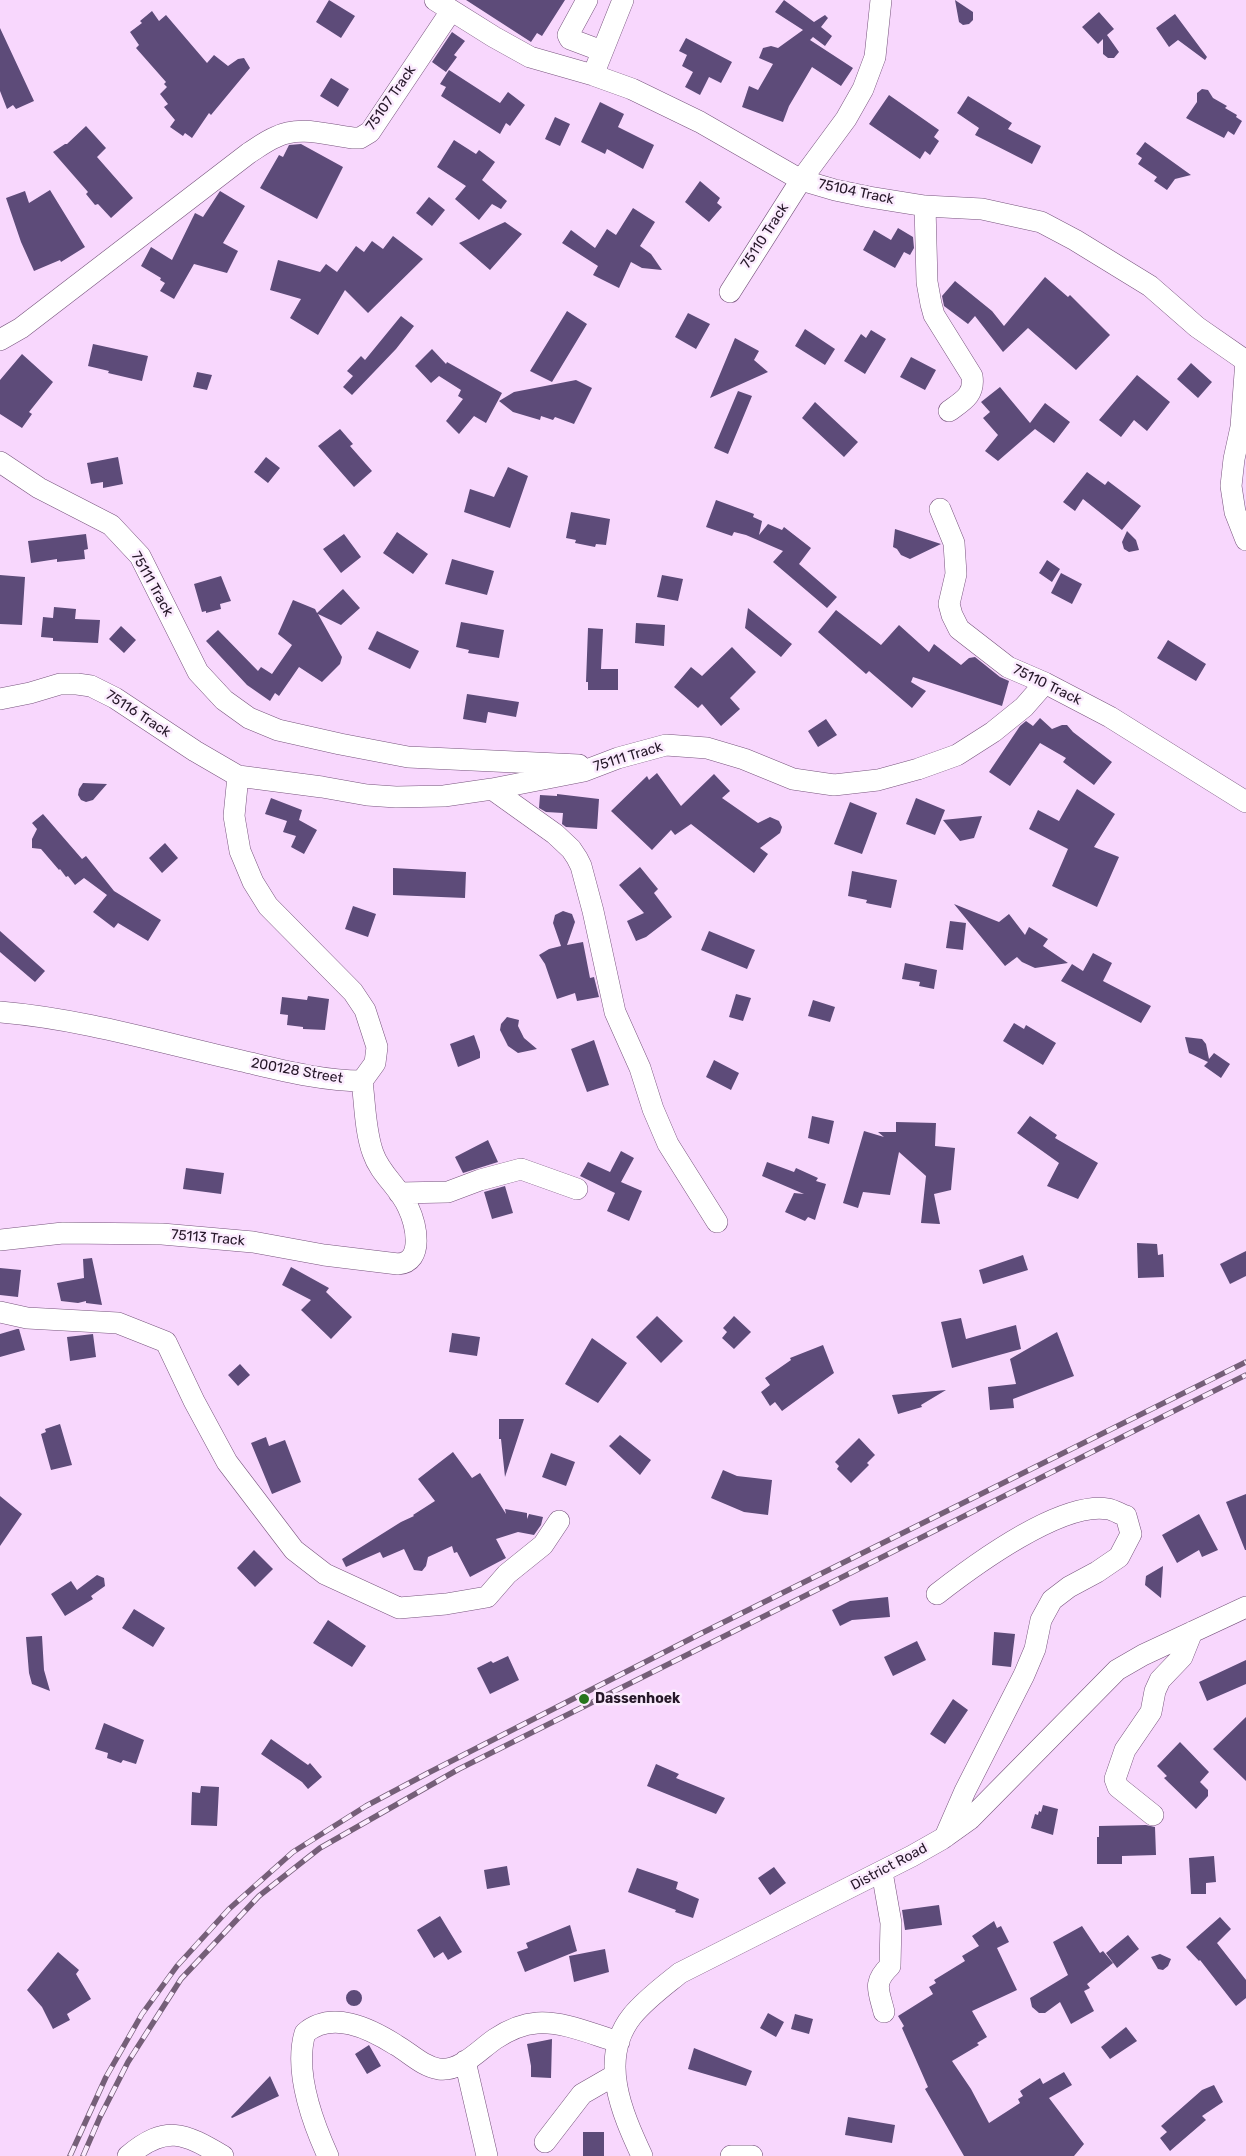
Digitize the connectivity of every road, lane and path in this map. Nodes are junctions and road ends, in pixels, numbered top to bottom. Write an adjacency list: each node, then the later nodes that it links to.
1 (587, 0): 5 (street)
2 (623, 0): 5 (street)
3 (882, 0): 7 (street, 75110 Track)
4 (443, 6): 6 (street, 75104 Track); 10 (street, 75107 Track)
5 (602, 51): 6 (street)
6 (593, 75): 7 (street, 75104 Track)
7 (801, 180): 8 (street, 75104 Track); 9 (street, 75110 Track)
8 (925, 206): 11 (street, 75104 Track); 12 (street)
9 (730, 292)
10 (0, 340)
11 (1246, 360): 15 (street)
12 (949, 411)
13 (0, 462): 18 (street, 75111 Track)
14 (940, 509): 16 (street, 75110 Track)
15 (1246, 540)
16 (1045, 683): 18 (street, 75111 Track); 21 (street, 75110 Track)
17 (0, 699): 19 (street, 75116 Track)
18 (584, 771): 20 (street, 75111 Track)
19 (238, 776): 20 (street, 75111 Track); 23 (street, 200128 Street)
20 (492, 789): 26 (street)
21 (1246, 802)
22 (0, 1012): 23 (street, 200128 Street)
23 (362, 1081): 25 (street)
24 (577, 1189): 25 (street)
25 (399, 1194): 27 (street, 75113 Track)
26 (717, 1222)
27 (0, 1240)
28 (0, 1312): 29 (street)
29 (559, 1521)
30 (937, 1594): 34 (street)
31 (1246, 1607): 32 (street, District Road)
32 (1192, 1632): 33 (street); 34 (street, District Road)
33 (1154, 1814)
34 (945, 1837): 35 (street, District Road)
35 (882, 1872): 36 (street); 37 (street, District Road)
36 (884, 2012)
37 (619, 2042): 38 (street); 39 (street, District Road)
38 (465, 2061): 43 (street); 44 (street)
39 (614, 2076): 40 (street); 45 (street, District Road)
40 (545, 2142)
41 (128, 2156): 42 (street)
42 (223, 2156)
43 (328, 2156)
44 (487, 2156)
45 (642, 2156)
46 (730, 2156): 47 (street)
47 (752, 2156)

